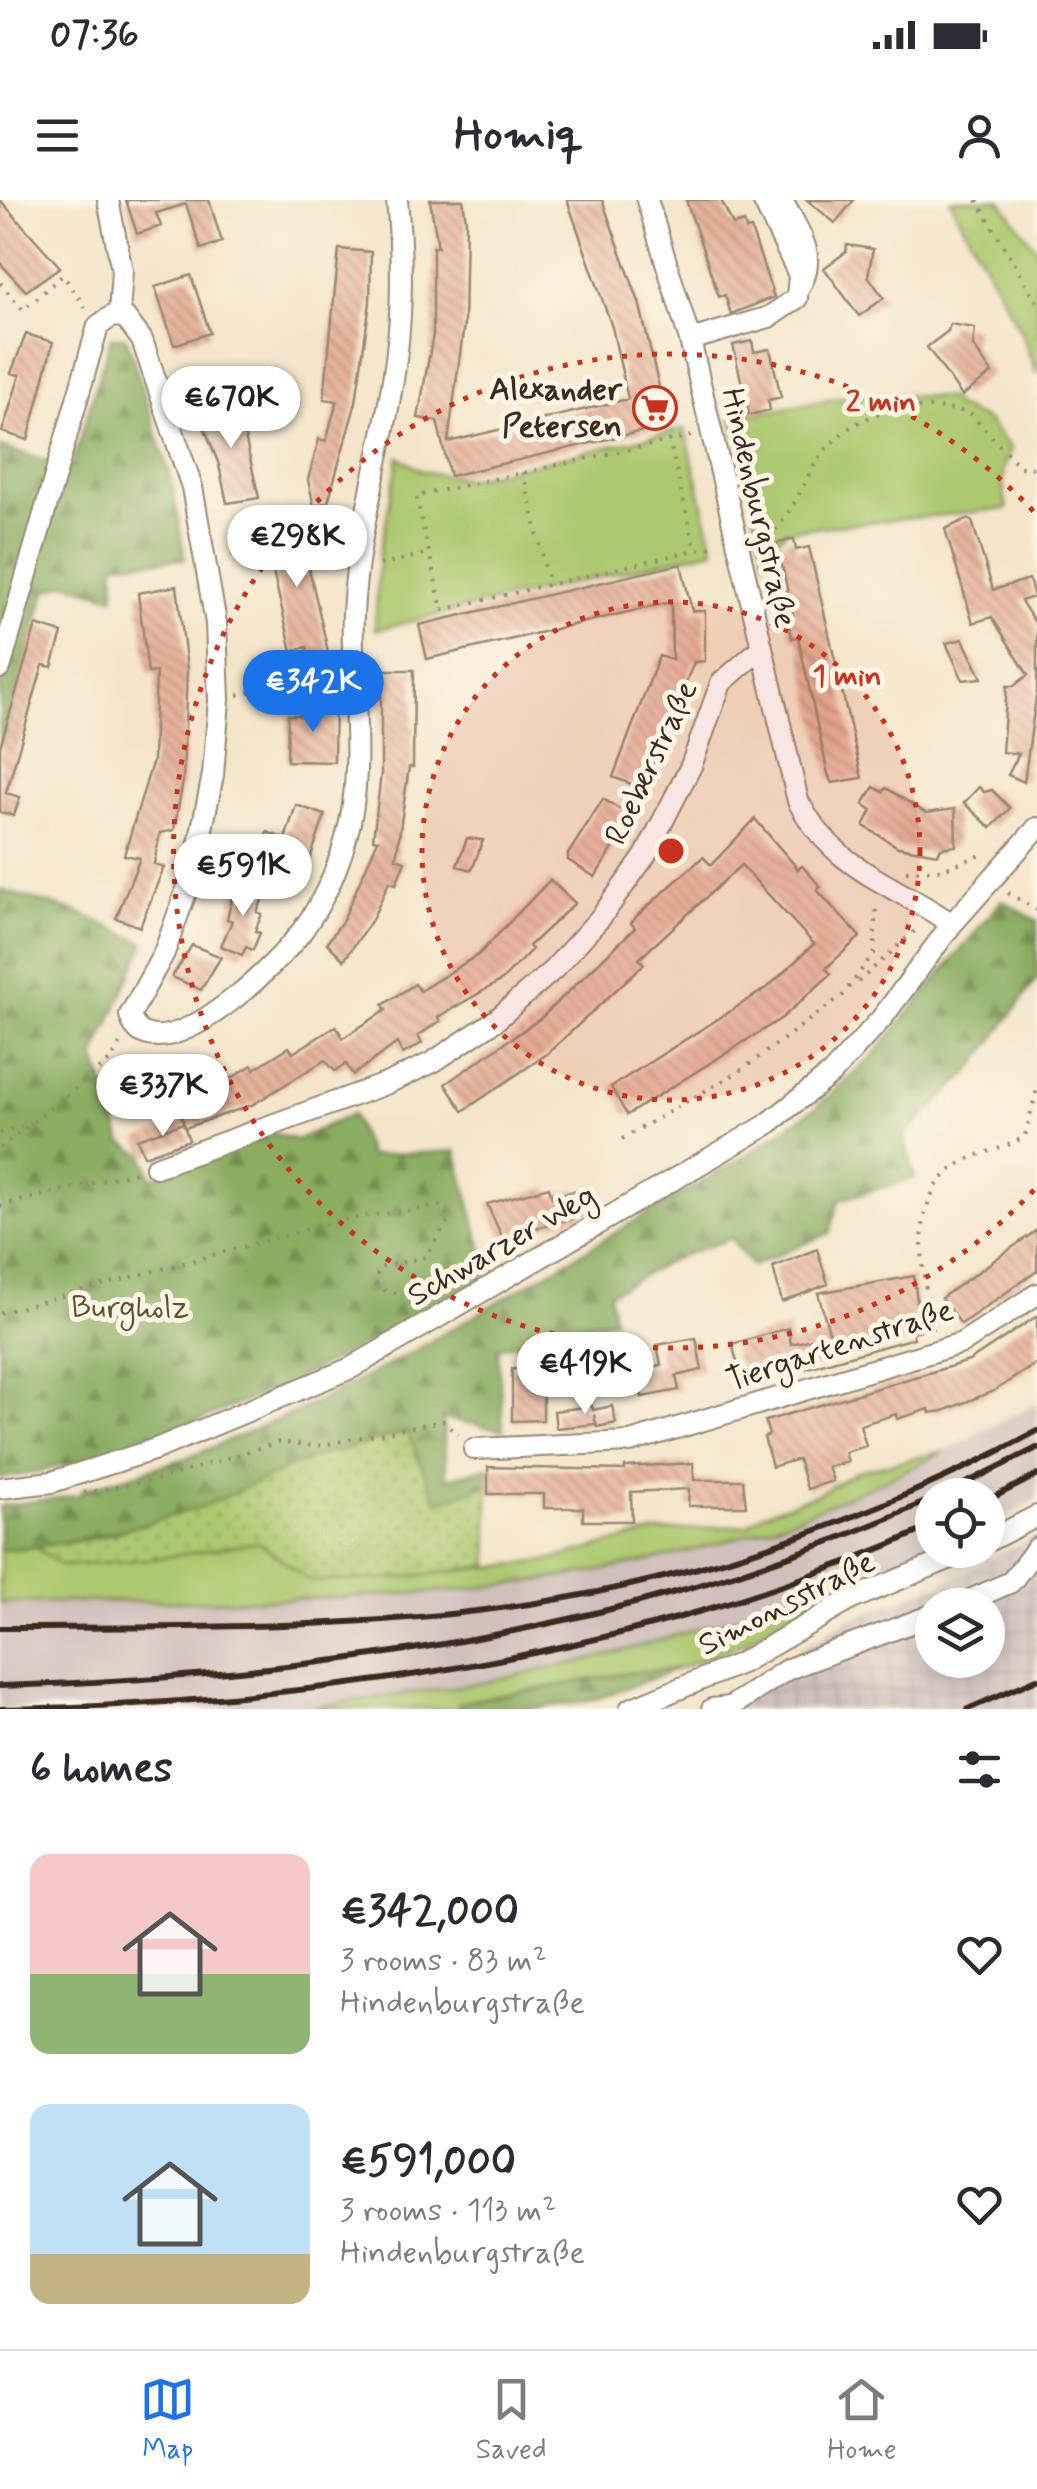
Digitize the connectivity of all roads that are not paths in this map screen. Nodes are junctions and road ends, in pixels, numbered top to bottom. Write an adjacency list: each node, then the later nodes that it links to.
1 (108, 200): 5 (street)
2 (397, 200): 5 (street)
3 (647, 200): 6 (street, Hindenburgstraße)
4 (773, 201): 6 (street)
5 (118, 315): 8 (street)
6 (690, 340): 7 (street, Hindenburgstraße)
7 (759, 650): 10 (street, Hindenburgstraße); 11 (street, Roeberstraße)
8 (0, 668)
9 (1032, 834): 10 (street)
10 (952, 924): 14 (street, Schwarzer Weg)
11 (156, 1167)
12 (1037, 1294): 13 (street, Tiergartenstraße)
13 (474, 1449)
14 (0, 1488)
15 (1037, 1516): 16 (street)
16 (1005, 1532)
17 (1037, 1548): 19 (street)
18 (927, 1568): 21 (street, Simonsstraße)
19 (998, 1588)
20 (915, 1621): 22 (street)
21 (630, 1709)
22 (712, 1709)

